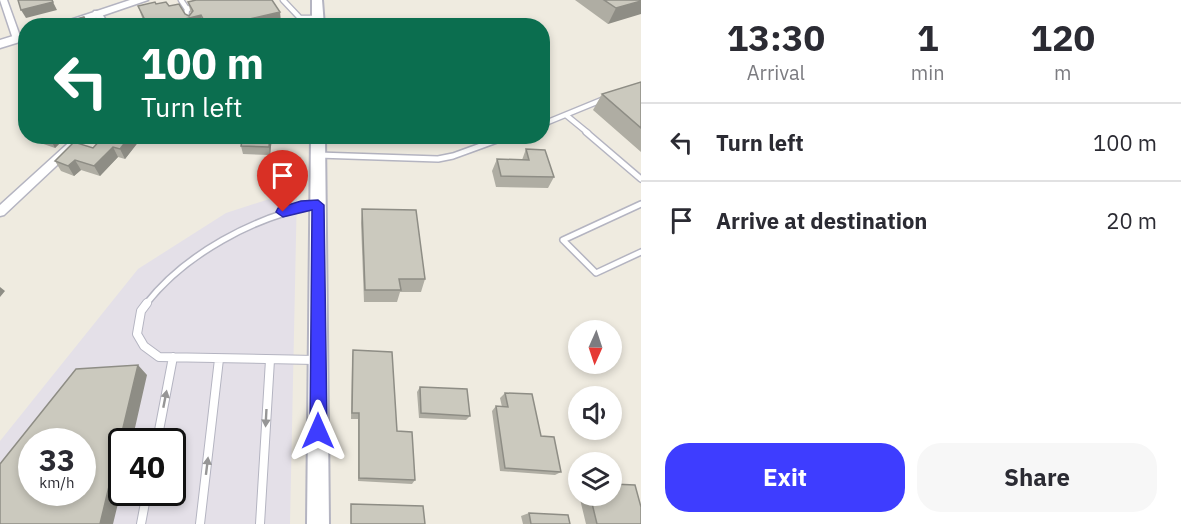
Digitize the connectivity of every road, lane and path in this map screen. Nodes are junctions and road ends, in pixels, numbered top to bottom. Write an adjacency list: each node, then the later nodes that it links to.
1 (3, 0): 14 (street)
2 (139, 0): 8 (main road)
3 (181, 0): 7 (lane)
4 (283, 0): 12 (lane)
5 (317, 0): 13 (street)
6 (205, 5): 7 (lane)
7 (187, 9): 11 (lane)
8 (97, 13): 9 (main road); 10 (street)
9 (82, 18)
10 (100, 18)
11 (187, 18)
12 (300, 18)
13 (318, 18)
14 (18, 32)
15 (18, 39): 16 (main road)
16 (0, 44)
17 (609, 98): 18 (lane)
18 (566, 115): 19 (lane); 23 (lane)
19 (550, 121)
20 (74, 144): 26 (street)
21 (486, 144): 22 (lane)
22 (318, 146): 25 (street)
23 (641, 179)
24 (641, 204): 27 (lane)
25 (318, 205): 28 (lane); 31 (street)
26 (0, 212)
27 (641, 252)
28 (173, 357): 29 (lane); 32 (lane, one-way to 28)
29 (219, 359): 30 (lane); 35 (lane, one-way to 29)
30 (270, 360): 31 (lane); 36 (lane, one-way to 36)
31 (318, 361): 37 (street)
32 (159, 428)
33 (144, 506): 34 (lane)
34 (141, 524)
35 (200, 524)
36 (260, 524)
37 (318, 524)

